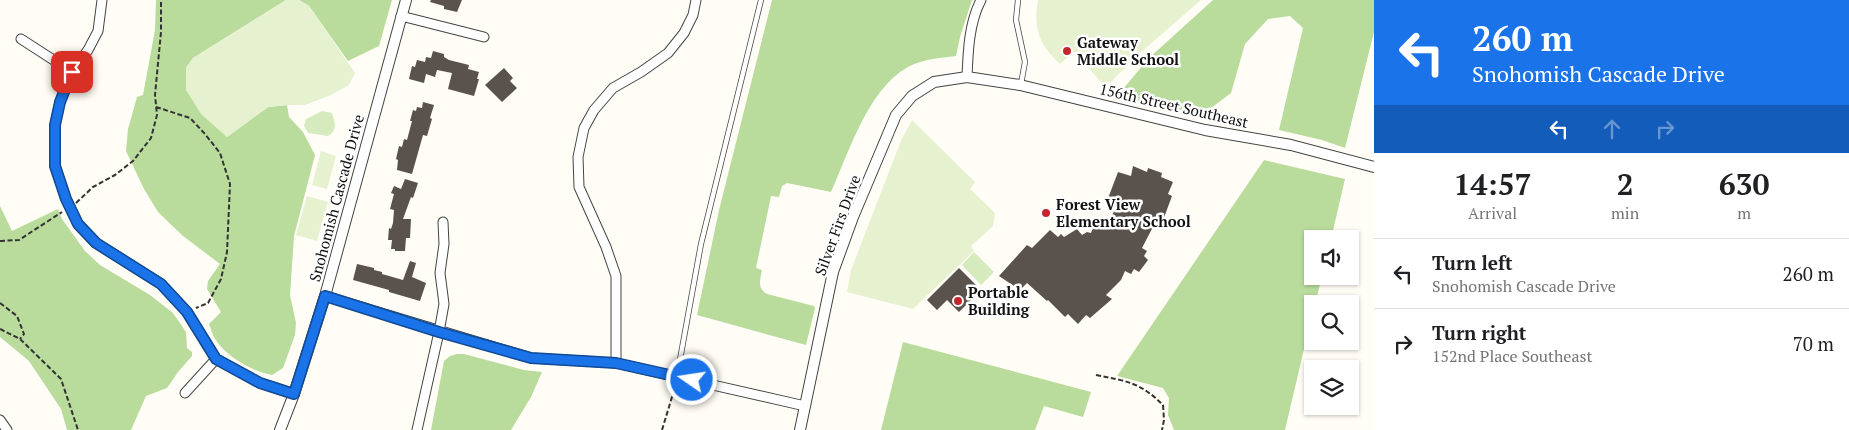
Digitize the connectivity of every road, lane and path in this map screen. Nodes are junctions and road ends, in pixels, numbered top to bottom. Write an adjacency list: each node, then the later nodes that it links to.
1 (102, 0): 11 (street)
2 (161, 0): 14 (path)
3 (406, 0): 8 (street, Snohomish Cascade Drive)
4 (696, 0): 26 (street)
5 (761, 0): 28 (lane)
6 (981, 0): 12 (street)
7 (1018, 0): 13 (lane)
8 (401, 16): 9 (street); 19 (street, Snohomish Cascade Drive)
9 (484, 37)
10 (20, 39): 11 (street)
11 (72, 72): 16 (street)
12 (966, 77): 13 (street, 156th Street Southeast); 31 (street, Silver Firs Drive)
13 (1020, 85): 15 (street, 156th Street Southeast)
14 (156, 107): 16 (path); 21 (path)
15 (1374, 167)
16 (70, 208): 18 (path); 21 (street)
17 (442, 222): 23 (street)
18 (0, 241)
19 (325, 296): 23 (street); 30 (street, Snohomish Cascade Drive)
20 (0, 303): 24 (path)
21 (187, 312): 25 (street)
22 (0, 328): 24 (path)
23 (439, 332): 26 (street); 34 (street)
24 (20, 339): 32 (path)
25 (216, 359): 29 (street); 30 (street)
26 (616, 363): 28 (street)
27 (1096, 375): 37 (path)
28 (677, 376): 31 (street); 35 (path)
29 (185, 393)
30 (294, 394): 33 (street, Snohomish Cascade Drive)
31 (805, 406): 36 (street, Silver Firs Drive)
32 (78, 430)
33 (280, 430)
34 (417, 430)
35 (662, 430)
36 (800, 430)
37 (1162, 430)

